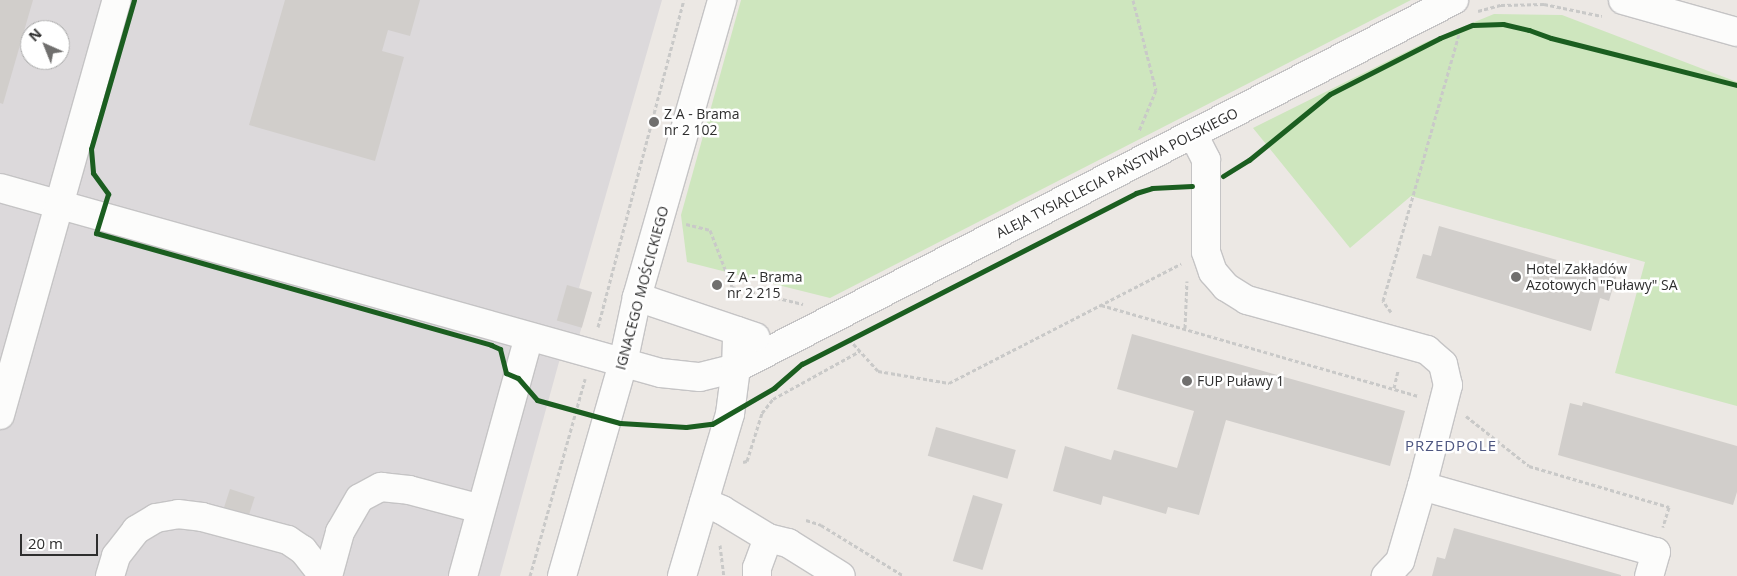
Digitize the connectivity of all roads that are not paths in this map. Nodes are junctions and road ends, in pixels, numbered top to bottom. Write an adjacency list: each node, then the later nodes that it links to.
1 (117, 0): 8 (street)
2 (722, 0): 9 (street, IGNACEGO MOŚCICKIEGO)
3 (1623, 0): 5 (street)
4 (1458, 11): 6 (street, ALEJA TYSIĄCLECIA PAŃSTWA POLSKIEGO)
5 (1737, 32)
6 (1193, 134): 12 (street, ALEJA TYSIĄCLECIA PAŃSTWA POLSKIEGO); 16 (street)
7 (0, 188): 8 (street, ALEJA TYSIĄCLECIA PAŃSTWA POLSKIEGO)
8 (60, 204): 11 (street, ALEJA TYSIĄCLECIA PAŃSTWA POLSKIEGO); 15 (street)
9 (637, 297): 10 (street); 13 (street, IGNACEGO MOŚCICKIEGO)
10 (737, 331): 12 (street); 14 (street)
11 (529, 337): 13 (street, ALEJA TYSIĄCLECIA PAŃSTWA POLSKIEGO); 18 (street)
12 (780, 345): 14 (street, ALEJA TYSIĄCLECIA PAŃSTWA POLSKIEGO)
13 (623, 362): 14 (street, ALEJA TYSIĄCLECIA PAŃSTWA POLSKIEGO); 25 (street, IGNACEGO MOŚCICKIEGO)
14 (736, 368): 17 (street)
15 (0, 415)
16 (1422, 486): 20 (street); 29 (street)
17 (713, 506): 19 (street); 26 (street)
18 (481, 509): 23 (street); 24 (street)
19 (768, 538): 27 (street); 28 (street)
20 (1652, 564)
21 (110, 576): 22 (street)
22 (323, 576)
23 (328, 576)
24 (463, 576)
25 (562, 576)
26 (682, 576)
27 (757, 576)
28 (841, 576)
29 (1386, 576)

